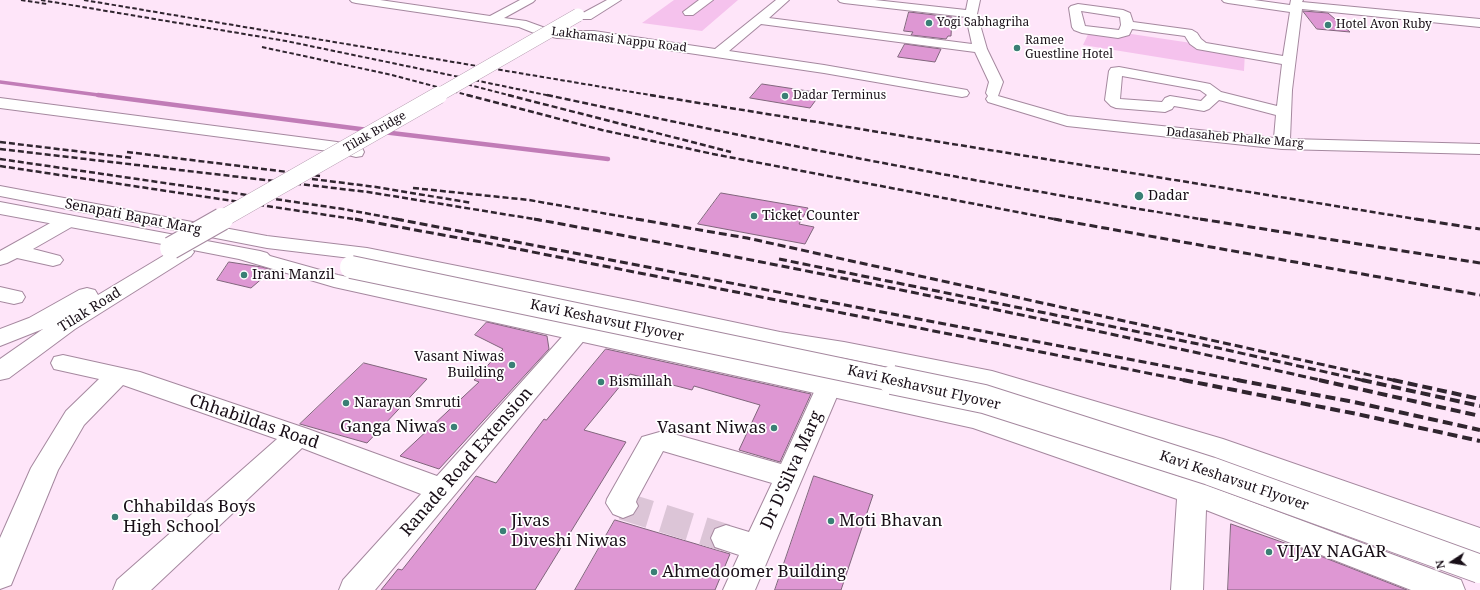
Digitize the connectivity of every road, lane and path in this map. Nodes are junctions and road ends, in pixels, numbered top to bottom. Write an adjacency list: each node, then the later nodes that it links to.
1 (356, 0): 2 (street, Lakhamasi Nappu Road)
2 (361, 0): 15 (street, Lakhamasi Nappu Road)
3 (446, 0): 15 (street)
4 (529, 0): 21 (street)
5 (604, 0): 19 (street)
6 (615, 0): 19 (street)
7 (707, 0): 16 (street)
8 (783, 0): 22 (street)
9 (844, 0): 18 (street)
10 (974, 0): 18 (street)
11 (1228, 0): 13 (street)
12 (1364, 0): 17 (street)
13 (1296, 5): 17 (street); 27 (street)
14 (1403, 5): 20 (street)
15 (424, 10): 21 (street, Lakhamasi Nappu Road)
16 (689, 12)
17 (1373, 12): 20 (street)
18 (971, 14): 25 (street)
19 (582, 15): 35 (street, Tilak Bridge, bridge)
20 (1412, 16): 23 (street)
21 (491, 20): 26 (street, Lakhamasi Nappu Road)
22 (758, 20): 25 (street); 26 (street)
23 (1480, 22)
24 (1127, 25): 27 (street)
25 (980, 49): 29 (street)
26 (718, 54): 28 (street, Lakhamasi Nappu Road)
27 (1289, 61): 32 (street)
28 (907, 82): 29 (street, Dadasaheb Phalke Marg)
29 (980, 94): 33 (street, Dadasaheb Phalke Marg)
30 (1216, 95): 30 (street); 32 (street)
31 (0, 103): 35 (street)
32 (1284, 112): 33 (street)
33 (1282, 144): 34 (street, Dadasaheb Phalke Marg)
34 (1480, 149)
35 (350, 150): 40 (street, Tilak Bridge)
36 (0, 192): 39 (street, Senapati Bapat Marg)
37 (0, 208): 38 (street, Senapati Bapat Marg)
38 (68, 221): 39 (street, Senapati Bapat Marg); 41 (street)
39 (257, 249): 43 (street); 45 (street); 59 (street, Kavi Keshavsut Flyover, bridge)
40 (178, 250): 44 (street, Tilak Road); 47 (street, Tilak Road)
41 (7, 255): 42 (street)
42 (53, 260)
43 (578, 333): 49 (street); 53 (street, Ranade Road Extension)
44 (0, 338)
45 (844, 350): 49 (street, Dr D'Silva Marg); 51 (street)
46 (64, 363): 48 (street, Chhabildas Road)
47 (0, 372)
48 (118, 375): 50 (street, Chhabildas Road); 60 (street)
49 (828, 387): 52 (street, Dr D'Silva Marg); 54 (street)
50 (298, 436): 53 (street, Chhabildas Road); 61 (street)
51 (1213, 446): 54 (street); 57 (street)
52 (789, 477): 55 (street); 58 (street, Dr D'Silva Marg)
53 (442, 490): 62 (street, Ranade Road Extension)
54 (1192, 492): 64 (street); 65 (street)
55 (623, 506)
56 (726, 538): 58 (street)
57 (1480, 541)
58 (758, 548): 63 (street, Dr D'Silva Marg)
59 (1480, 569)
60 (0, 575)
61 (129, 590)
62 (355, 590)
63 (739, 590)
64 (1187, 590)
65 (1449, 590)

